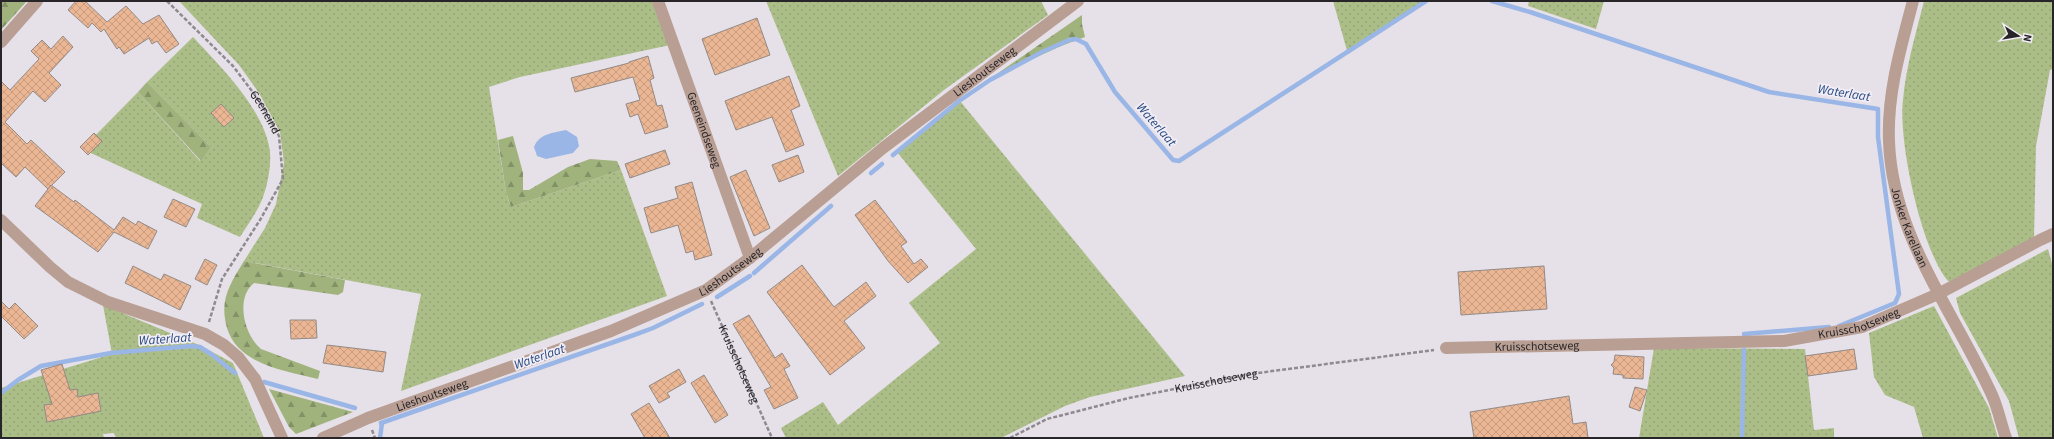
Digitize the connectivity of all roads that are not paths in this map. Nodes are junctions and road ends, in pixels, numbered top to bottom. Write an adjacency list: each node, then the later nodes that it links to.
1 (37, 1): 5 (street)
2 (658, 1): 8 (street, Geeneindseweg)
3 (1078, 1): 8 (street, Lieshoutseweg)
4 (1913, 1): 9 (street, Jonker Karellaan)
5 (1, 42)
6 (1, 220): 11 (street)
7 (2053, 234): 9 (street, Kruisschotseweg)
8 (750, 258): 12 (street, Lieshoutseweg)
9 (1938, 294): 10 (street, Kruisschotseweg); 13 (street, Jonker Karellaan)
10 (1446, 348)
11 (282, 438)
12 (323, 438)
13 (2006, 438)

